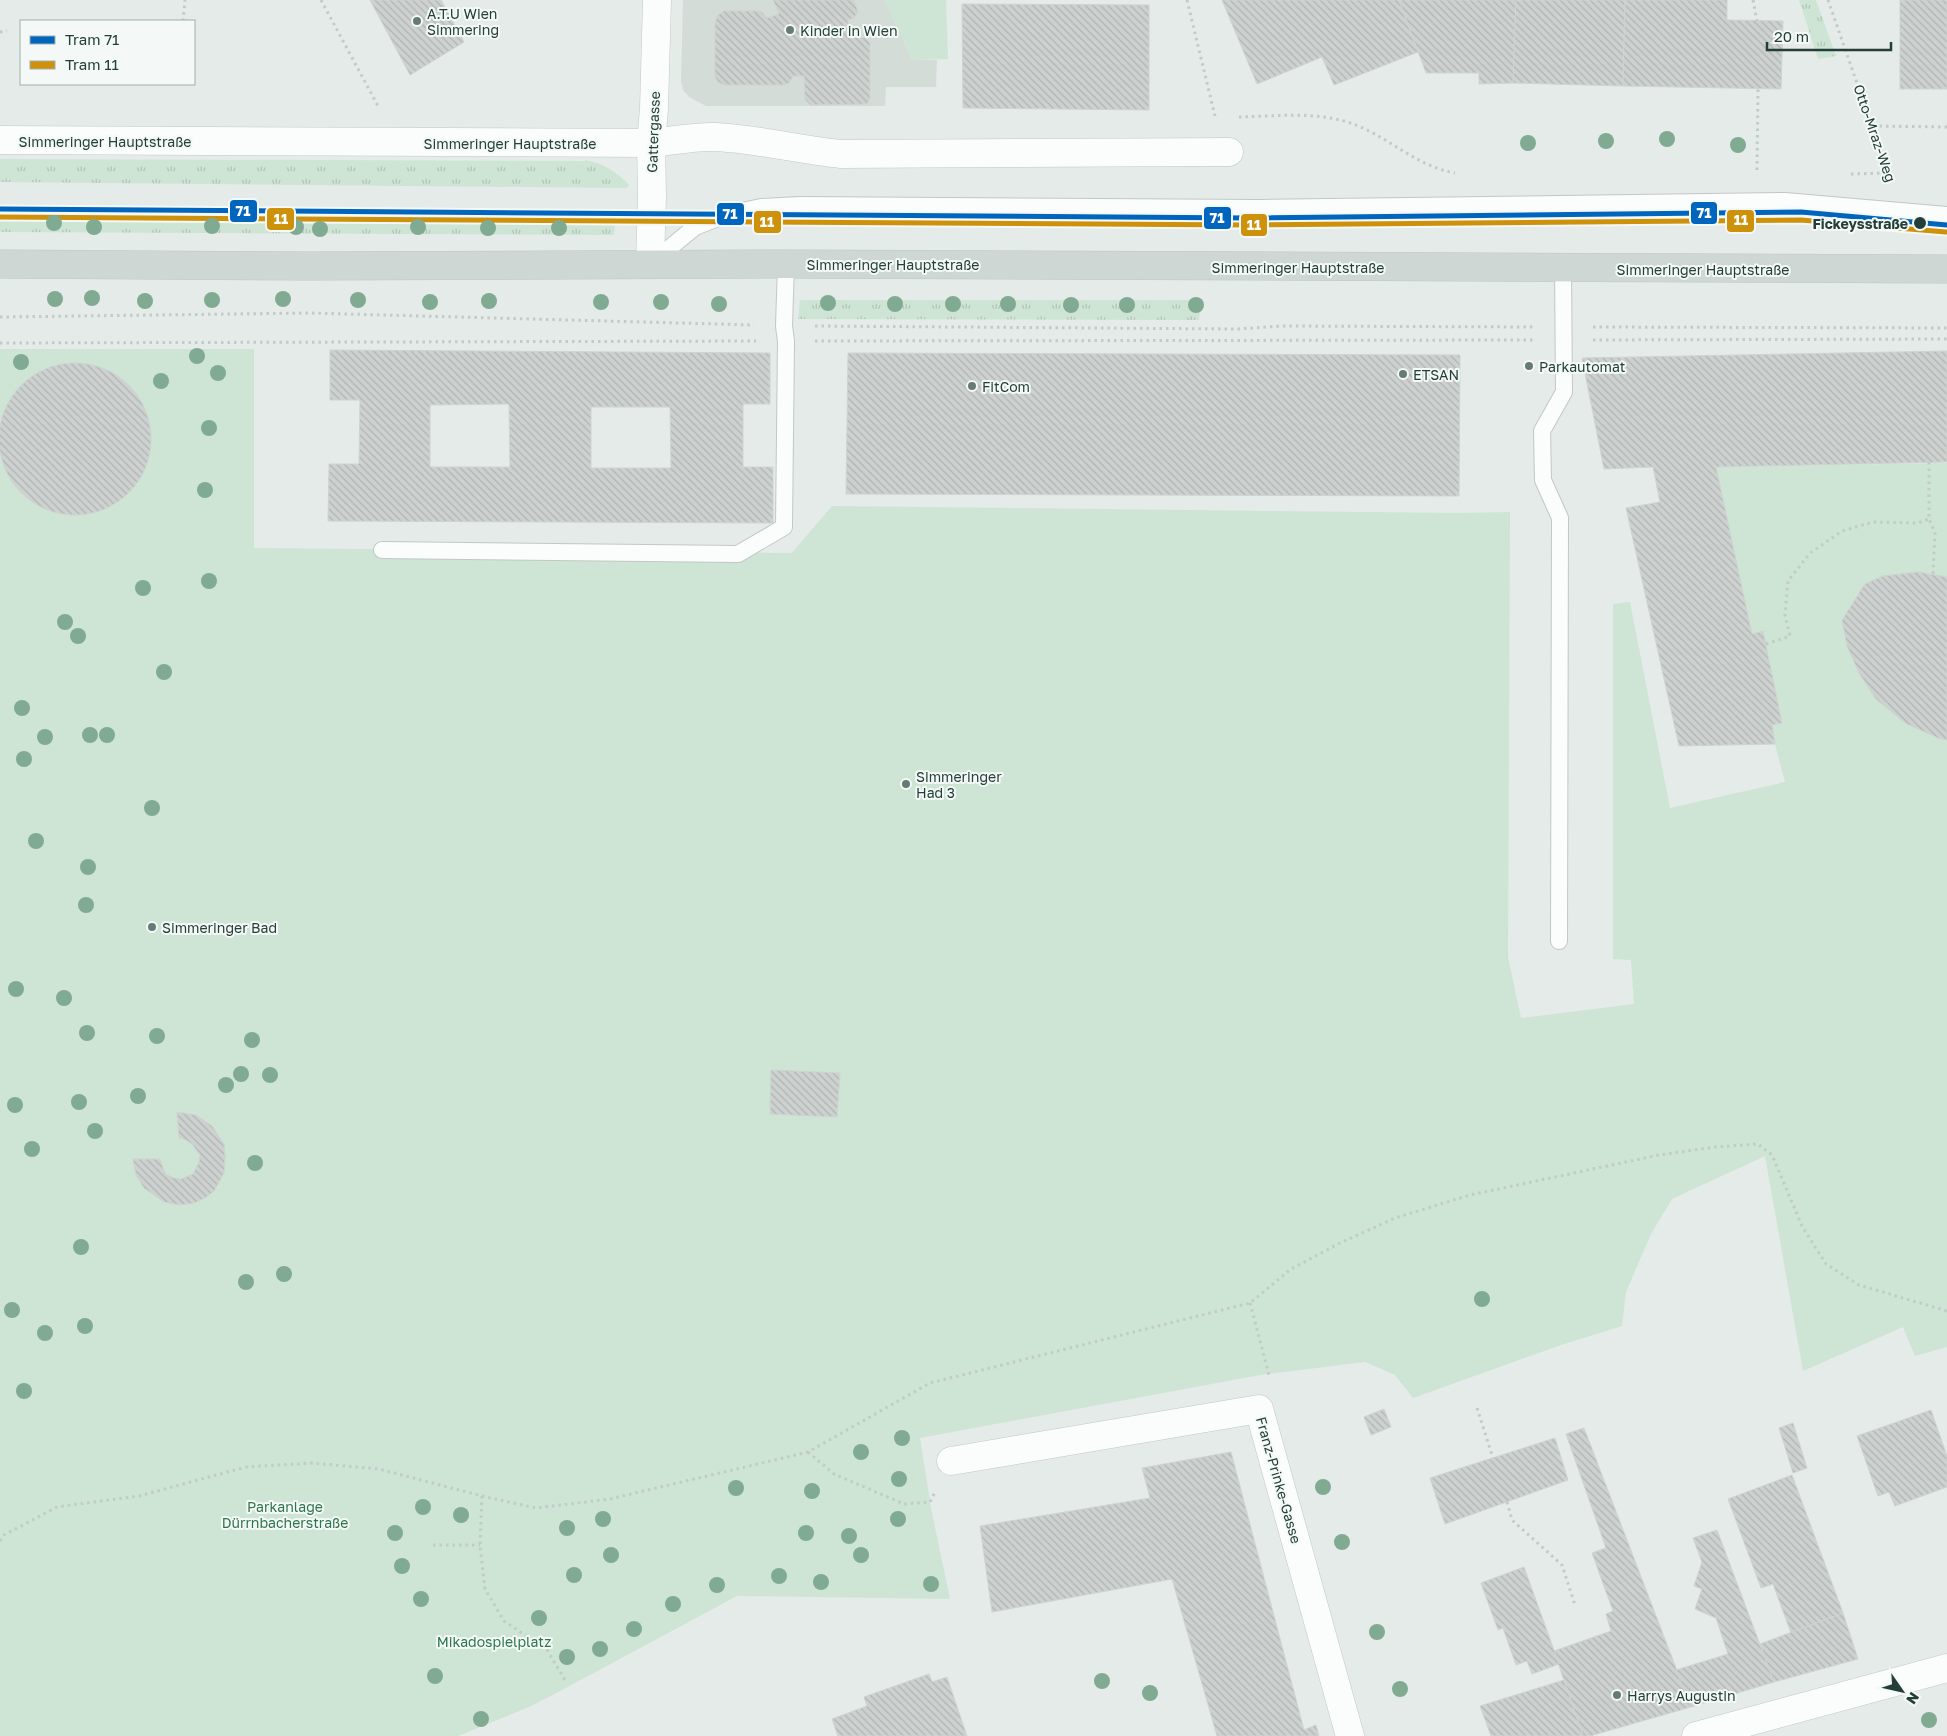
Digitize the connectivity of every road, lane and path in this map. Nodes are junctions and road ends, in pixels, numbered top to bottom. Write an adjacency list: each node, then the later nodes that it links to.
1 (185, 0): 7 (path)
2 (320, 0): 11 (path)
3 (657, 0): 17 (street, Gattergasse)
4 (1187, 0): 13 (path)
5 (1753, 0): 8 (path)
6 (1828, 0): 14 (path, Otto-Mraz-Weg)
7 (183, 20)
8 (1757, 21)
9 (7, 31): 10 (path)
10 (0, 32)
11 (381, 111)
12 (1235, 117): 20 (path)
13 (1206, 118)
14 (1872, 126): 15 (path); 19 (path, Otto-Mraz-Weg)
15 (1947, 127)
16 (0, 140): 17 (street, Simmeringer Hauptstraße)
17 (651, 143): 18 (street, Simmeringer Hauptstraße); 25 (street, Gattergasse)
18 (1229, 152)
19 (1888, 172): 21 (path); 22 (path, Otto-Mraz-Weg)
20 (1457, 173)
21 (1841, 174)
22 (1902, 211): 23 (lane); 25 (lane)
23 (1947, 215)
24 (0, 264): 25 (main road, Simmeringer Hauptstraße)
25 (650, 264): 26 (main road, Simmeringer Hauptstraße)
26 (786, 264): 27 (main road, Simmeringer Hauptstraße); 31 (lane)
27 (1563, 268): 28 (main road, Simmeringer Hauptstraße); 32 (lane)
28 (1947, 269)
29 (0, 317): 31 (path)
30 (1947, 328): 32 (path)
31 (785, 334): 32 (path); 32 (path); 34 (path); 37 (lane)
32 (1563, 334): 33 (path); 40 (lane)
33 (1947, 339)
34 (0, 343)
35 (1930, 462): 36 (path)
36 (1929, 519): 38 (path); 39 (path)
37 (382, 550)
38 (1933, 574)
39 (1766, 644)
40 (1559, 941)
41 (1250, 1303): 42 (path); 44 (path); 45 (path)
42 (1947, 1311)
43 (1477, 1408): 46 (path)
44 (1259, 1409): 47 (street, Franz-Prinke-Gasse); 57 (street, Franz-Prinke-Gasse)
45 (808, 1452): 48 (path); 49 (path)
46 (1493, 1458)
47 (951, 1461)
48 (482, 1496): 51 (path); 53 (path)
49 (930, 1502)
50 (1507, 1502): 54 (path)
51 (0, 1541)
52 (433, 1545): 53 (path)
53 (480, 1545): 56 (path)
54 (1575, 1605)
55 (1947, 1668): 58 (street)
56 (565, 1680)
57 (1350, 1736)
58 (1696, 1736)

